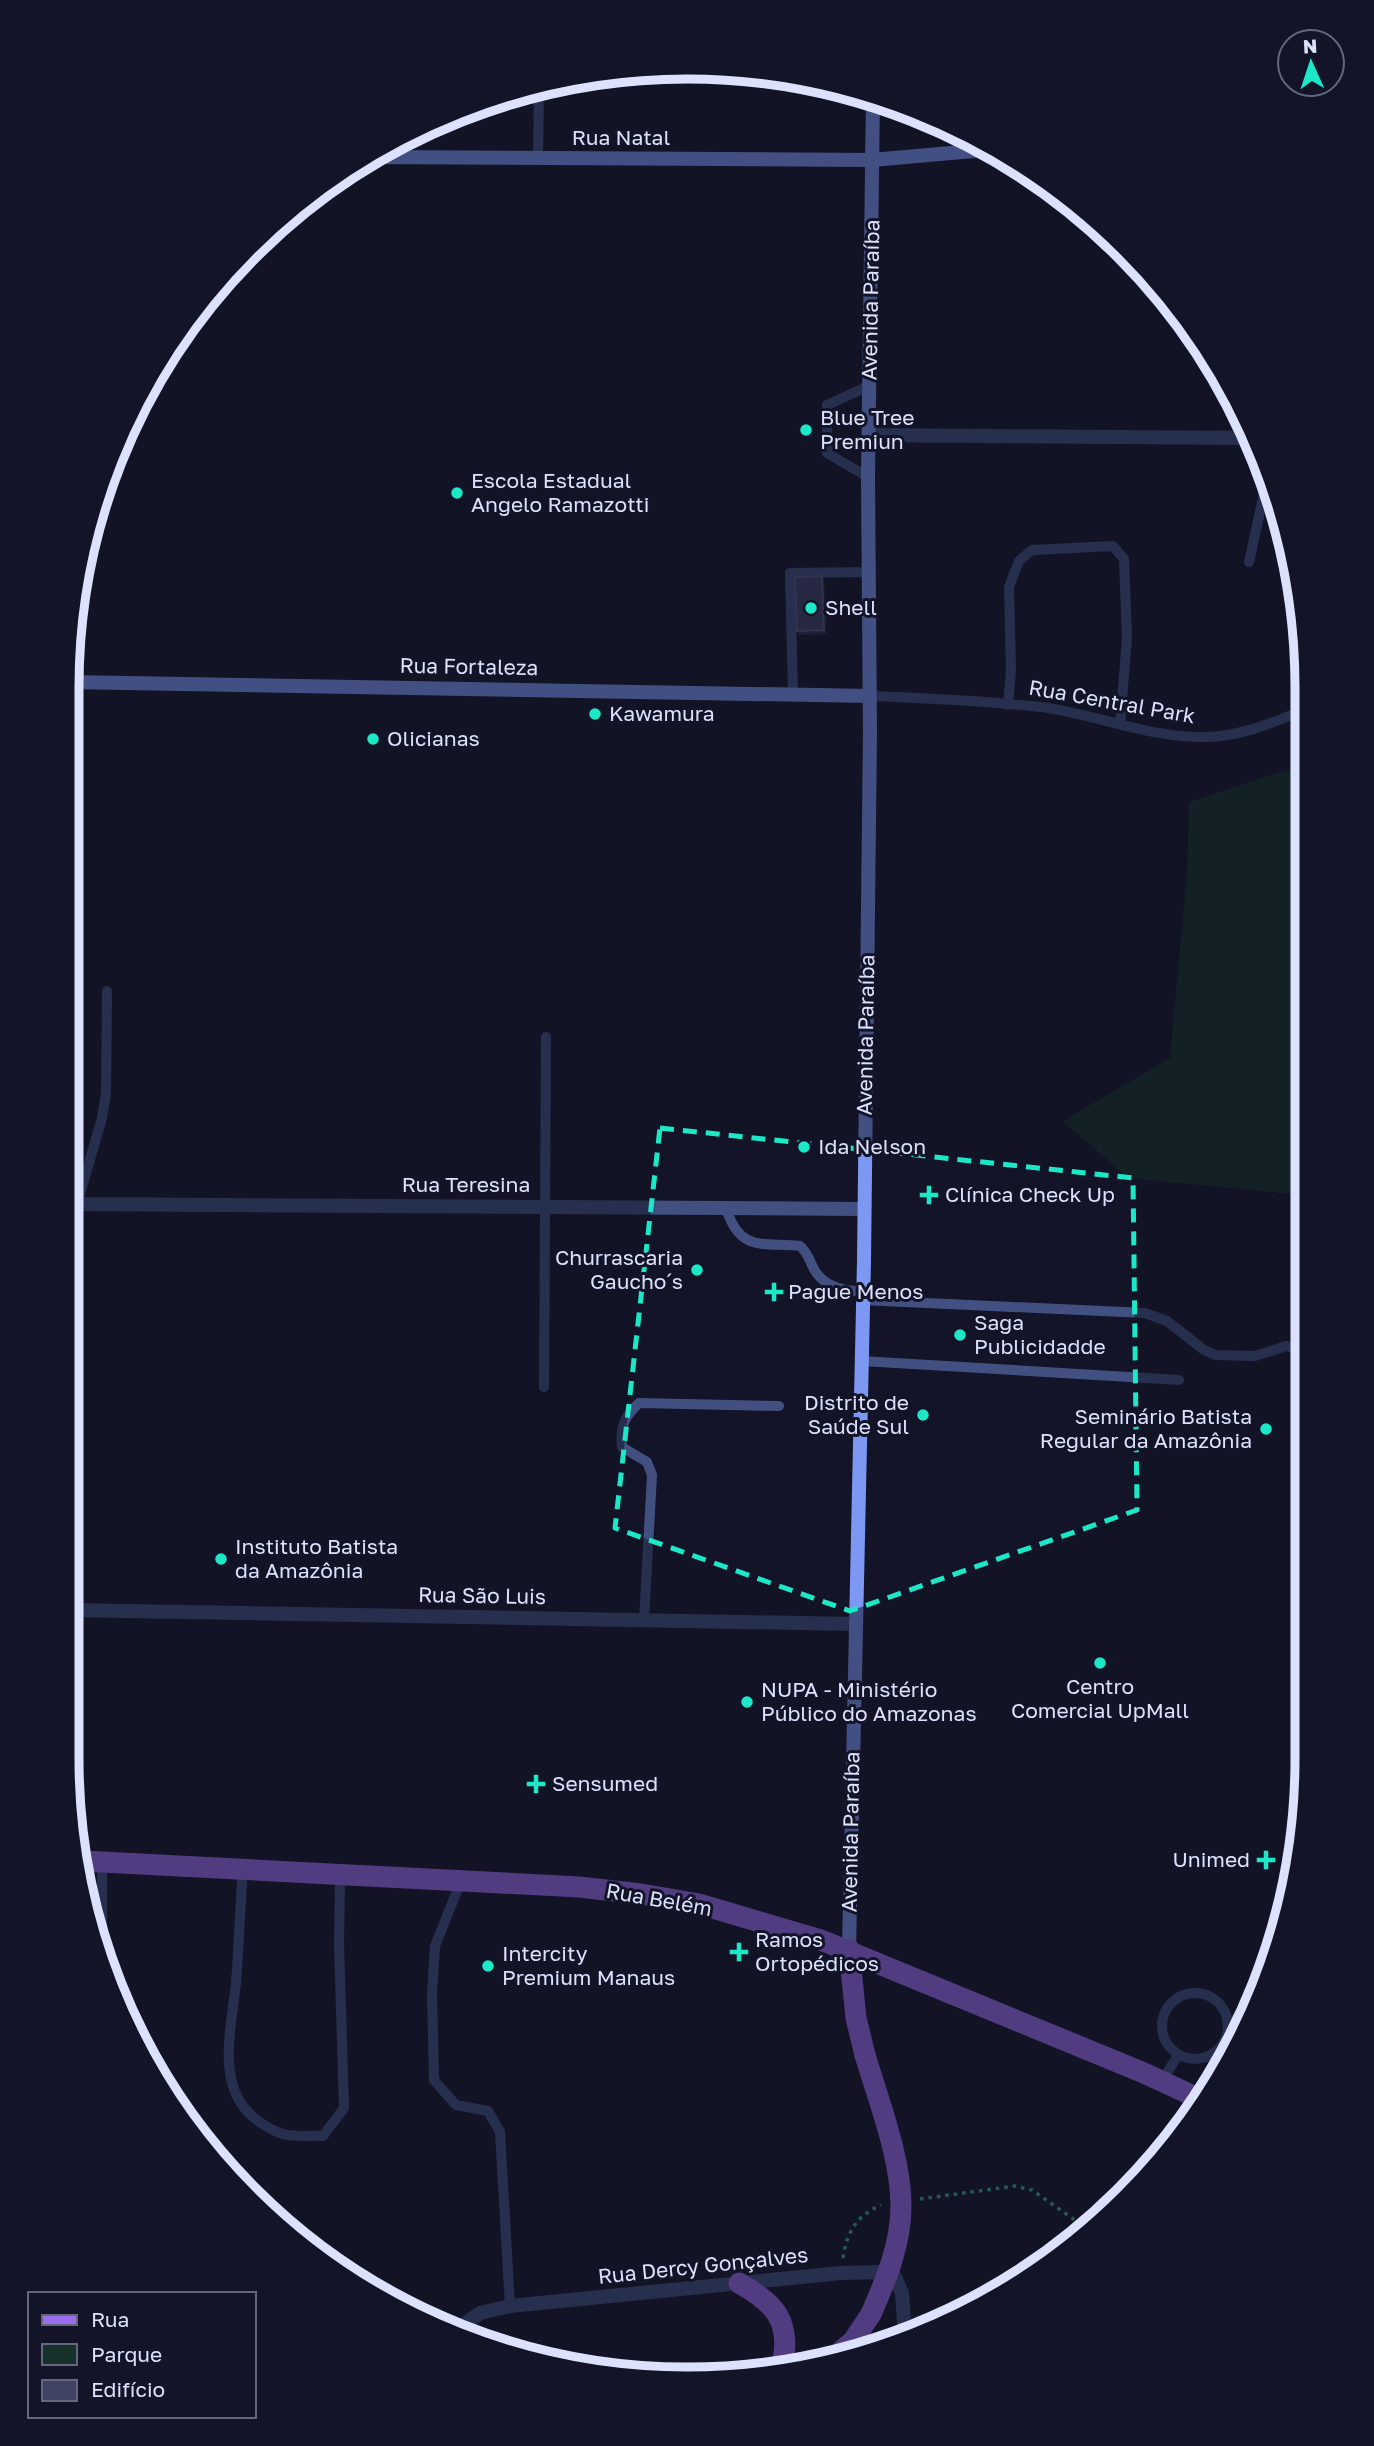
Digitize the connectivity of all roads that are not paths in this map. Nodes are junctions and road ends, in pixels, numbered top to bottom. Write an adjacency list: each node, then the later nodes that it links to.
1 (539, 97): 5 (lane)
2 (873, 108): 6 (main road, Avenida Paraíba)
3 (974, 151): 6 (main road, Rua Natal)
4 (388, 157): 5 (main road, Rua Natal)
5 (538, 158): 6 (main road, Rua Natal)
6 (873, 160): 7 (main road, Avenida Paraíba)
7 (869, 386): 8 (main road, Avenida Paraíba); 10 (lane)
8 (869, 435): 9 (street); 10 (main road, Avenida Paraíba)
9 (1242, 438)
10 (868, 477): 13 (main road, Avenida Paraíba)
11 (1264, 494): 12 (lane)
12 (1249, 562)
13 (868, 572): 15 (lane); 16 (main road, Avenida Paraíba)
14 (79, 682): 15 (main road, Rua Fortaleza)
15 (793, 693): 16 (main road, Rua Fortaleza)
16 (870, 696): 17 (lane, Rua Central Park); 26 (main road, Avenida Paraíba)
17 (1008, 705): 19 (lane, Rua Central Park); 19 (lane)
18 (1295, 713): 19 (lane, Rua Central Park)
19 (1120, 724)
20 (107, 991): 22 (lane)
21 (546, 1037): 24 (lane)
22 (79, 1184)
23 (79, 1204): 24 (street, Rua Teresina)
24 (546, 1206): 25 (street, Rua Teresina); 31 (lane)
25 (726, 1208): 26 (street, Rua Teresina); 27 (lane)
26 (864, 1209): 27 (main road, Avenida Paraíba)
27 (863, 1296): 28 (lane); 29 (main road, Avenida Paraíba)
28 (1295, 1348)
29 (862, 1361): 30 (lane); 35 (main road, Avenida Paraíba)
30 (1180, 1380)
31 (544, 1387)
32 (779, 1406): 34 (lane)
33 (79, 1610): 34 (street, Rua São Luis)
34 (644, 1620): 35 (street, Rua São Luis)
35 (855, 1624): 41 (main road, Avenida Paraíba)
36 (92, 1861): 37 (main road, Rua Belém); 40 (lane)
37 (243, 1870): 38 (main road, Rua Belém); 38 (lane)
38 (340, 1875): 39 (main road, Rua Belém)
39 (461, 1881): 41 (main road, Rua Belém); 48 (lane)
40 (96, 1904)
41 (849, 1949): 45 (main road, Rua Belém); 51 (main road, Avenida Paraíba, bridge)
42 (1239, 2014): 43 (lane)
43 (1228, 2032): 44 (lane); 44 (lane)
44 (1178, 2055): 45 (lane)
45 (1162, 2081): 46 (main road, Rua Belém)
46 (1194, 2096)
47 (739, 2283): 48 (street, Rua Dercy Gonçalves); 50 (street, Rua Dercy Gonçalves); 52 (main road)
48 (510, 2306): 49 (street, Rua Dercy Gonçalves)
49 (464, 2325)
50 (904, 2327)
51 (848, 2346)
52 (783, 2359)

